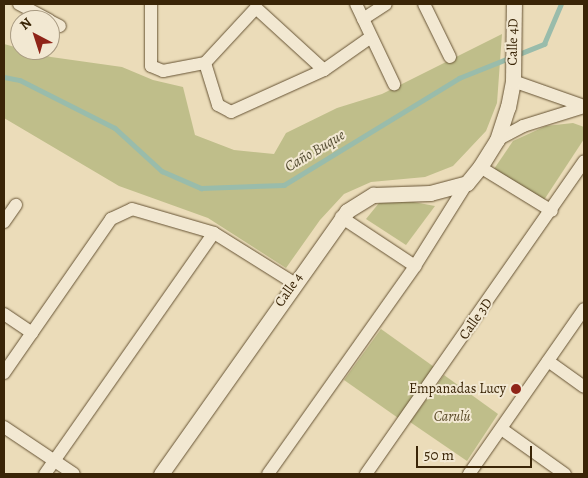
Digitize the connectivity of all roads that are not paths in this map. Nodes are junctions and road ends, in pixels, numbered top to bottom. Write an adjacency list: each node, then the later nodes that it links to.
1 (19, 4): 8 (street)
2 (151, 4): 12 (street)
3 (356, 4): 9 (street)
4 (386, 4): 9 (street)
5 (424, 4): 11 (street)
6 (514, 4): 14 (street, Calle 4D)
7 (256, 6): 12 (street); 13 (street)
8 (30, 10)
9 (363, 19): 10 (street)
10 (371, 37): 13 (street); 15 (street)
11 (450, 58)
12 (205, 63): 13 (street)
13 (324, 70)
14 (513, 76): 16 (street); 17 (street)
15 (394, 84)
16 (584, 107): 17 (street)
17 (497, 140): 19 (street)
18 (584, 161): 22 (street, Calle 3D)
19 (480, 167): 20 (street); 22 (street)
20 (467, 183): 23 (street, Calle 4); 26 (street)
21 (16, 205): 24 (street)
22 (552, 211): 41 (street, Calle 3D)
23 (341, 217): 26 (street); 27 (street, Calle 4)
24 (4, 222)
25 (214, 233): 27 (street); 30 (street); 36 (street)
26 (415, 266): 40 (street)
27 (294, 283): 39 (street, Calle 4)
28 (584, 309): 31 (street)
29 (4, 314): 30 (street)
30 (32, 333): 32 (street)
31 (548, 361): 33 (street); 35 (street)
32 (4, 373)
33 (584, 387)
34 (4, 427): 36 (street)
35 (503, 430): 42 (street); 43 (street)
36 (54, 461): 37 (street); 38 (street)
37 (45, 474)
38 (74, 474)
39 (161, 474)
40 (268, 474)
41 (366, 474)
42 (469, 474)
43 (564, 474)

